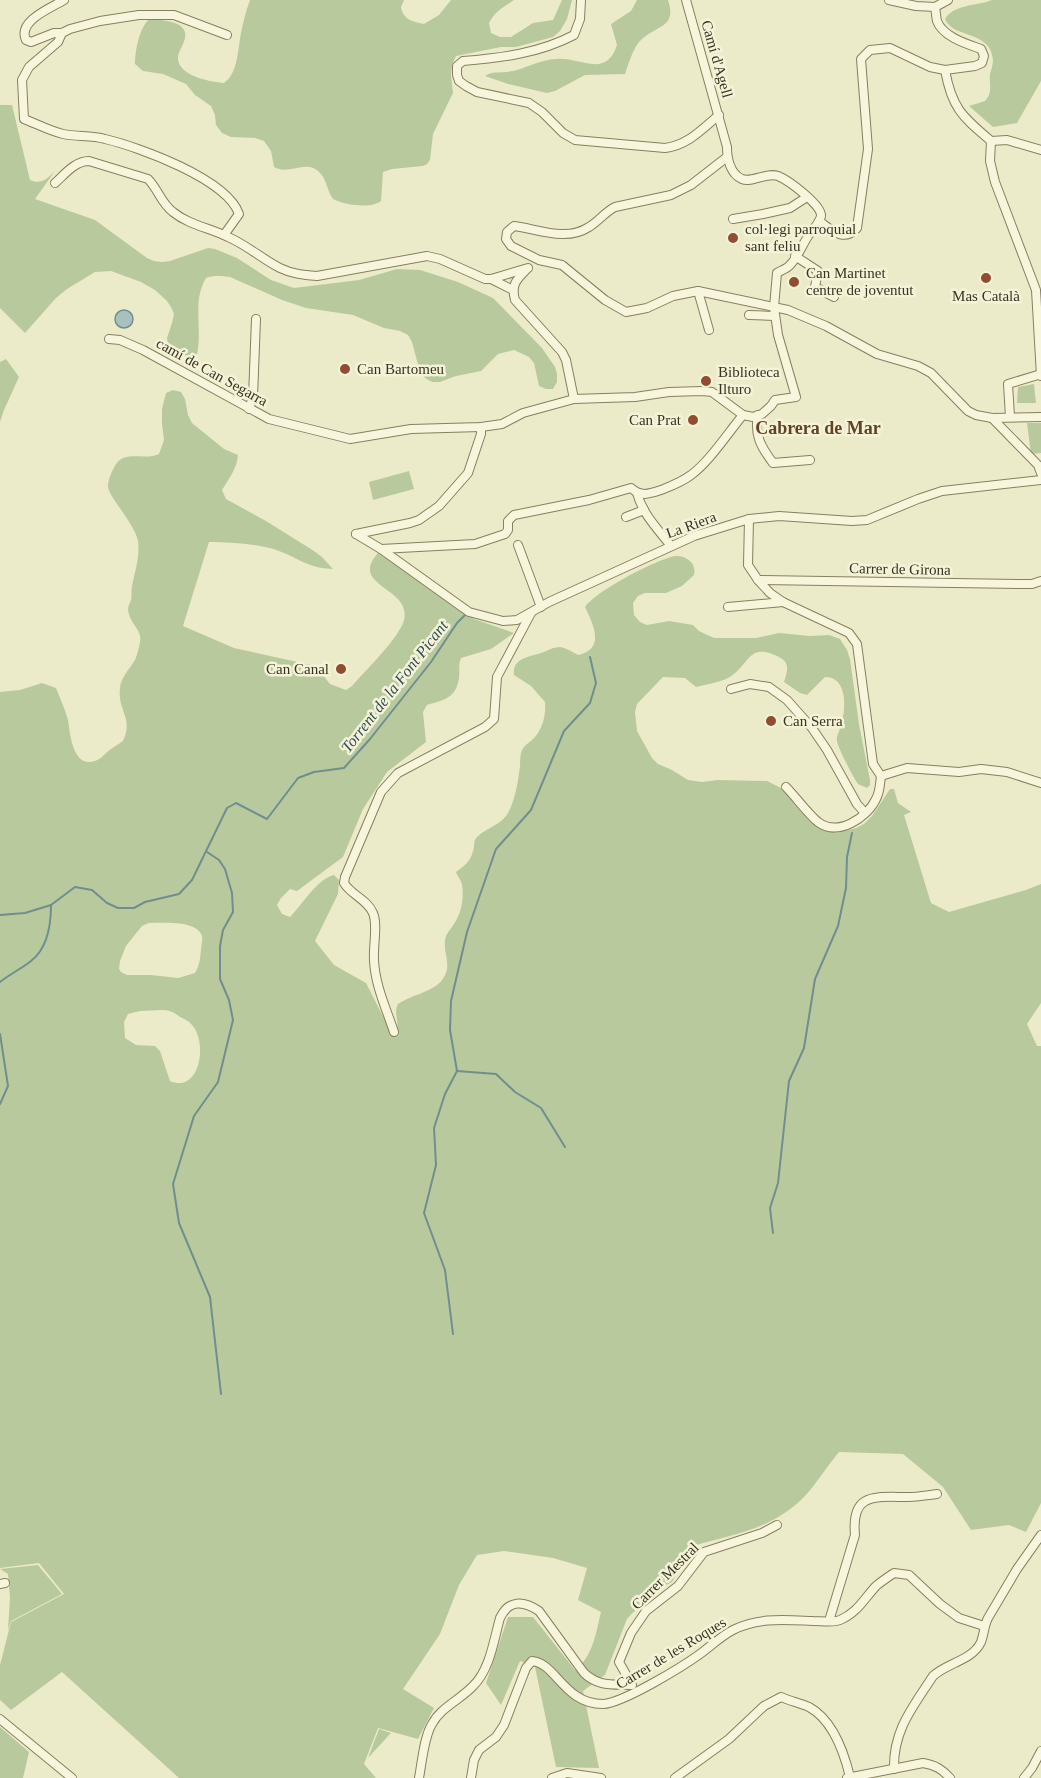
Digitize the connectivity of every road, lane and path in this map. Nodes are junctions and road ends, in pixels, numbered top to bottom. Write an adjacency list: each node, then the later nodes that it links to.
1 (64, 0): 7 (street)
2 (580, 0): 10 (street)
3 (686, 0): 10 (street, Camí d'Agell)
4 (889, 0): 6 (street)
5 (948, 0): 6 (street)
6 (935, 7): 9 (street)
7 (62, 33): 8 (street); 18 (street)
8 (226, 35)
9 (945, 70): 11 (street); 17 (street)
10 (719, 116): 13 (street, Camí d'Agell)
11 (991, 141): 12 (street); 31 (street)
12 (1041, 150)
13 (727, 157): 15 (street); 20 (street)
14 (55, 183): 18 (street)
15 (807, 197): 16 (street); 17 (street)
16 (733, 219)
17 (819, 221): 19 (street)
18 (225, 235): 22 (street)
19 (795, 256): 25 (street); 26 (street)
20 (539, 260): 21 (street); 24 (street)
21 (528, 268): 22 (street); 23 (street)
22 (491, 279): 23 (street)
23 (513, 290): 33 (street)
24 (698, 291): 26 (street); 29 (street)
25 (834, 297)
26 (775, 312): 27 (street); 36 (street); 39 (street)
27 (749, 315)
28 (256, 319): 34 (street)
29 (709, 330)
30 (109, 339): 34 (street, camí de Can Segarra)
31 (1040, 358): 32 (street)
32 (1041, 375): 37 (street)
33 (574, 399): 35 (street, camí de Can Segarra); 40 (street, camí de Can Segarra)
34 (249, 409): 40 (street, camí de Can Segarra)
35 (743, 415): 36 (street); 44 (street)
36 (758, 416): 41 (street)
37 (1010, 417): 38 (street); 39 (street)
38 (1041, 417)
39 (992, 418): 42 (street)
40 (481, 427): 50 (street, La Riera)
41 (810, 460)
42 (1041, 473)
43 (1041, 480): 47 (street, La Riera)
44 (637, 493): 45 (street); 50 (street)
45 (644, 510): 46 (street); 49 (street)
46 (626, 517)
47 (749, 519): 49 (street, La Riera); 51 (street)
48 (518, 545): 54 (street)
49 (671, 546): 54 (street, La Riera)
50 (381, 549): 56 (street, La Riera)
51 (758, 580): 52 (street, Carrer de Girona); 53 (street)
52 (1041, 581)
53 (783, 602): 55 (street); 58 (street)
54 (541, 607): 56 (street, La Riera)
55 (728, 607)
56 (531, 613): 62 (street)
57 (731, 689): 61 (street)
58 (881, 776): 59 (street); 61 (street)
59 (1041, 783)
60 (786, 787): 61 (street)
61 (865, 813)
62 (394, 1032)
63 (937, 1494): 66 (street)
64 (777, 1526): 68 (street, Carrer Mestral)
65 (1041, 1535): 67 (street)
66 (829, 1621): 67 (street); 69 (street, Carrer de les Roques)
67 (984, 1626): 72 (street)
68 (632, 1685): 69 (street); 75 (street)
69 (648, 1685): 76 (street, Carrer de les Roques)
70 (0, 1719): 74 (street)
71 (1041, 1751): 81 (street)
72 (894, 1769): 73 (street); 80 (street)
73 (848, 1777): 79 (street)
74 (72, 1778)
75 (419, 1778)
76 (471, 1778)
77 (552, 1778): 78 (street)
78 (601, 1778)
79 (675, 1778)
80 (950, 1778)
81 (1024, 1778)

